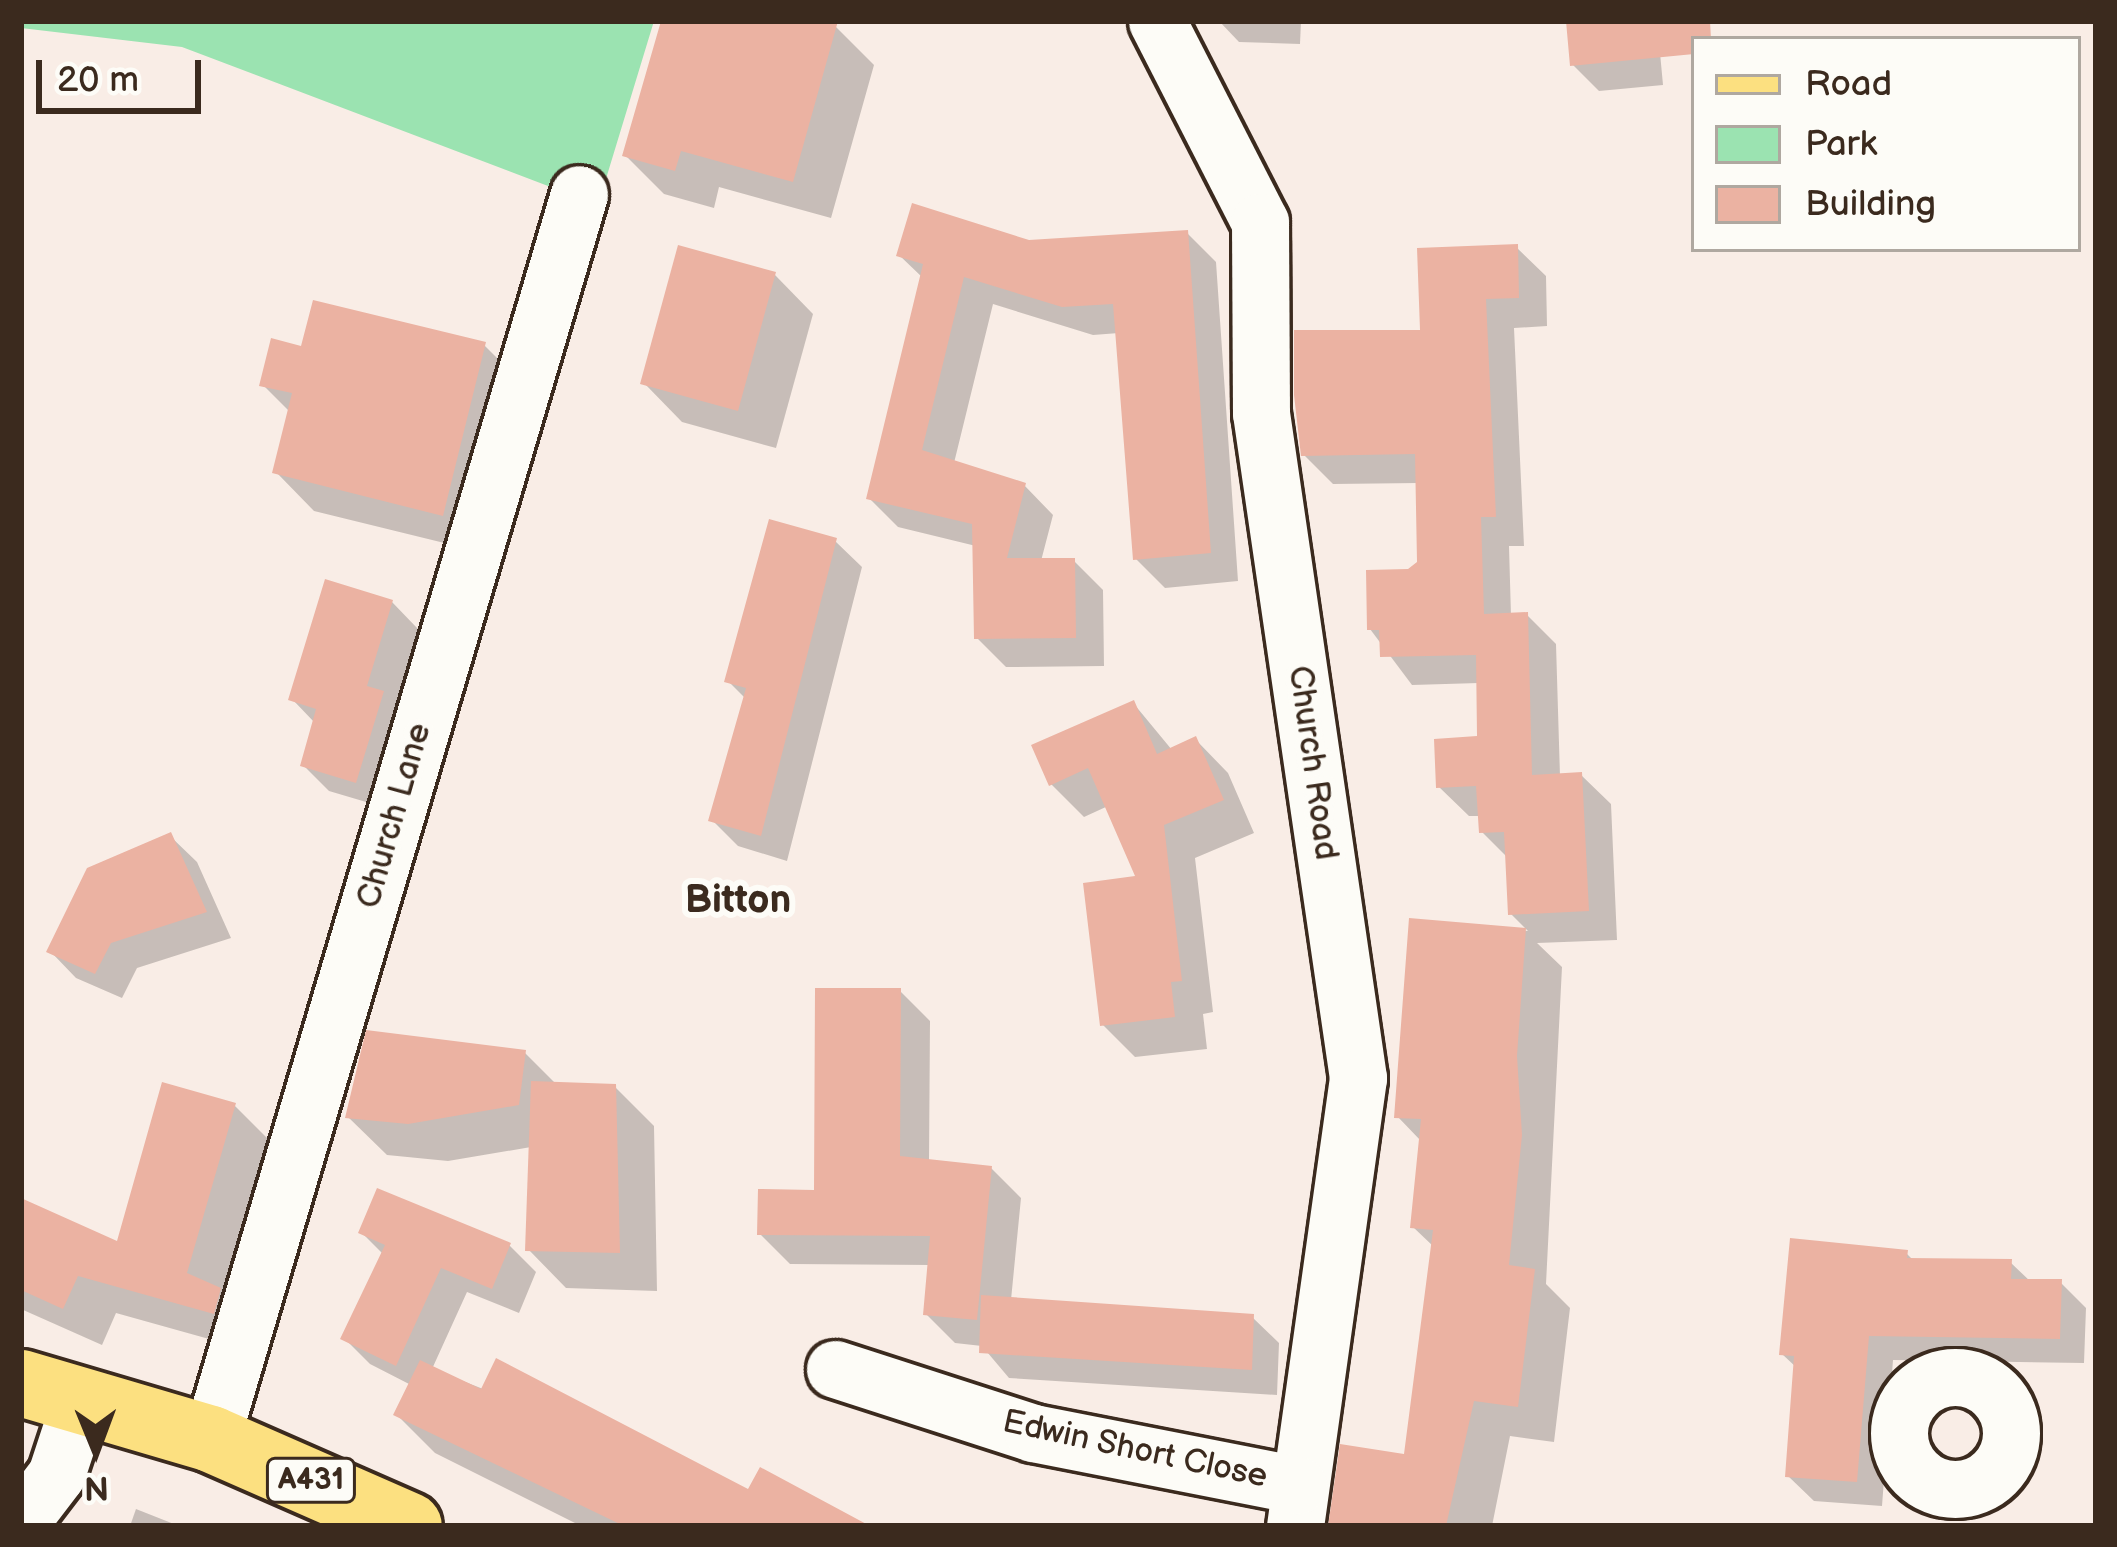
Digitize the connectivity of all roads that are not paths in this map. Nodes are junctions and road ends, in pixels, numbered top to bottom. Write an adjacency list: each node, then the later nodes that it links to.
1 (1157, 21): 6 (street, Church Road)
2 (579, 194): 5 (street, Church Lane)
3 (835, 1369): 6 (street, Edwin Short Close)
4 (51, 1391): 5 (main road, A431); 7 (street)
5 (211, 1439): 8 (main road, A431)
6 (1297, 1506)
7 (21, 1521)
8 (409, 1526)

